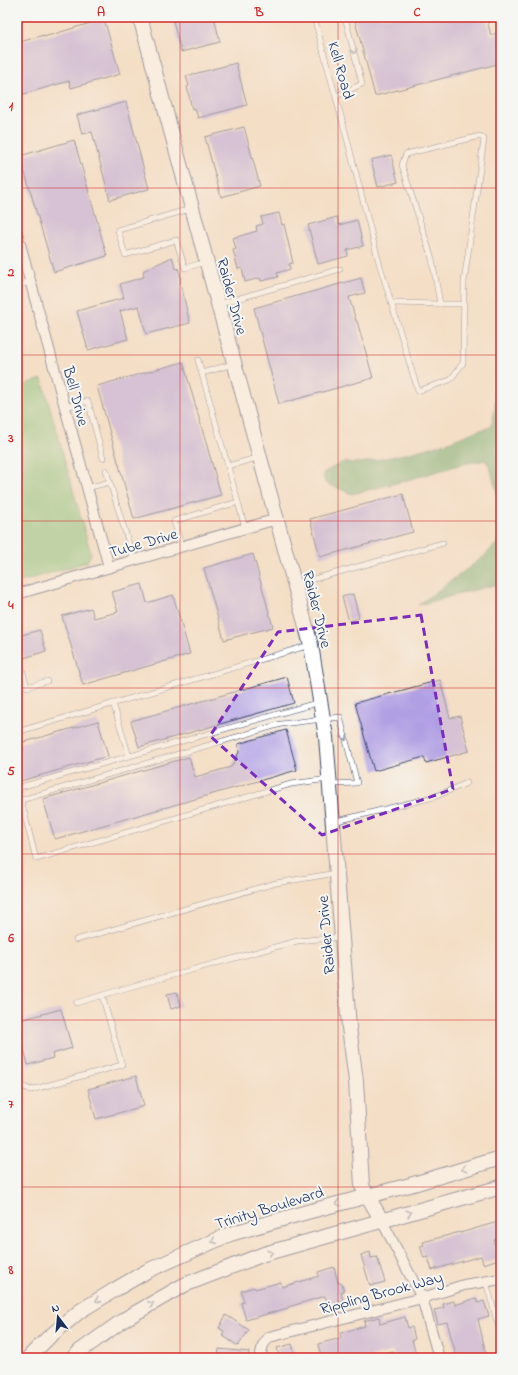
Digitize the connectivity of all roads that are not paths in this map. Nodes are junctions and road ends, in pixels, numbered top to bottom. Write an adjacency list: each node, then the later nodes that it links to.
1 (140, 17): 5 (main road, Raider Drive)
2 (314, 17): 4 (lane, Kell Road)
3 (345, 17): 4 (lane, one-way to 4)
4 (336, 96): 11 (lane, Kell Road)
5 (191, 208): 7 (main road, Raider Drive); 7 (lane)
6 (17, 233): 9 (street, Bell Drive)
7 (206, 262): 12 (main road, Raider Drive)
8 (340, 269): 12 (lane)
9 (30, 282): 10 (lane); 18 (street, Bell Drive)
10 (17, 286)
11 (391, 303): 13 (lane); 14 (lane, Kell Road)
12 (218, 304): 16 (main road, Raider Drive)
13 (440, 304): 14 (lane); 14 (lane)
14 (464, 304)
15 (198, 360): 17 (lane)
16 (235, 364): 17 (lane); 19 (main road, Raider Drive)
17 (202, 373): 21 (lane)
18 (65, 407): 20 (lane); 24 (street, Bell Drive)
19 (260, 456): 21 (lane); 26 (main road, Raider Drive)
20 (103, 458)
21 (228, 466): 25 (lane)
22 (106, 470): 23 (lane)
23 (110, 482): 24 (lane); 30 (lane)
24 (87, 488): 31 (street, Bell Drive)
25 (238, 502): 27 (lane); 29 (lane)
26 (277, 519): 27 (street, Tube Drive); 32 (main road, Raider Drive)
27 (245, 528): 29 (street, Tube Drive)
28 (443, 543): 32 (lane)
29 (181, 546): 30 (street, Tube Drive)
30 (134, 560): 31 (street, Tube Drive)
31 (108, 567): 33 (street, Tube Drive)
32 (295, 584): 34 (main road, Raider Drive)
33 (17, 594)
34 (311, 645): 37 (main road, Raider Drive); 38 (lane)
35 (17, 650): 36 (lane)
36 (47, 681)
37 (320, 702): 39 (main road, Raider Drive); 41 (lane)
38 (112, 703): 40 (lane); 41 (lane)
39 (323, 718): 42 (main road, Raider Drive); 42 (lane, one-way to 42); 42 (lane)
40 (17, 732)
41 (129, 756): 44 (lane)
42 (329, 782): 45 (main road, Raider Drive)
43 (467, 782): 45 (lane)
44 (17, 788)
45 (332, 822): 46 (main road, Raider Drive)
46 (337, 873): 47 (main road, Raider Drive); 48 (lane)
47 (342, 936): 49 (lane); 54 (main road, Raider Drive)
48 (76, 940)
49 (102, 995): 50 (lane); 51 (lane)
50 (76, 1003)
51 (17, 1068)
52 (501, 1158): 54 (main road, Trinity Boulevard, one-way to 54)
53 (501, 1187): 55 (main road, one-way to 53)
54 (368, 1196): 55 (main road, Raider Drive); 60 (main road, Trinity Boulevard, one-way to 60)
55 (382, 1221): 58 (street); 61 (main road, one-way to 55)
56 (501, 1280): 57 (street, Rippling Brook Way)
57 (486, 1282): 58 (street, Rippling Brook Way); 59 (lane)
58 (422, 1298): 62 (street, Rippling Brook Way); 63 (street)
59 (501, 1335)
60 (28, 1358)
61 (73, 1358)
62 (260, 1358)
63 (439, 1358)

